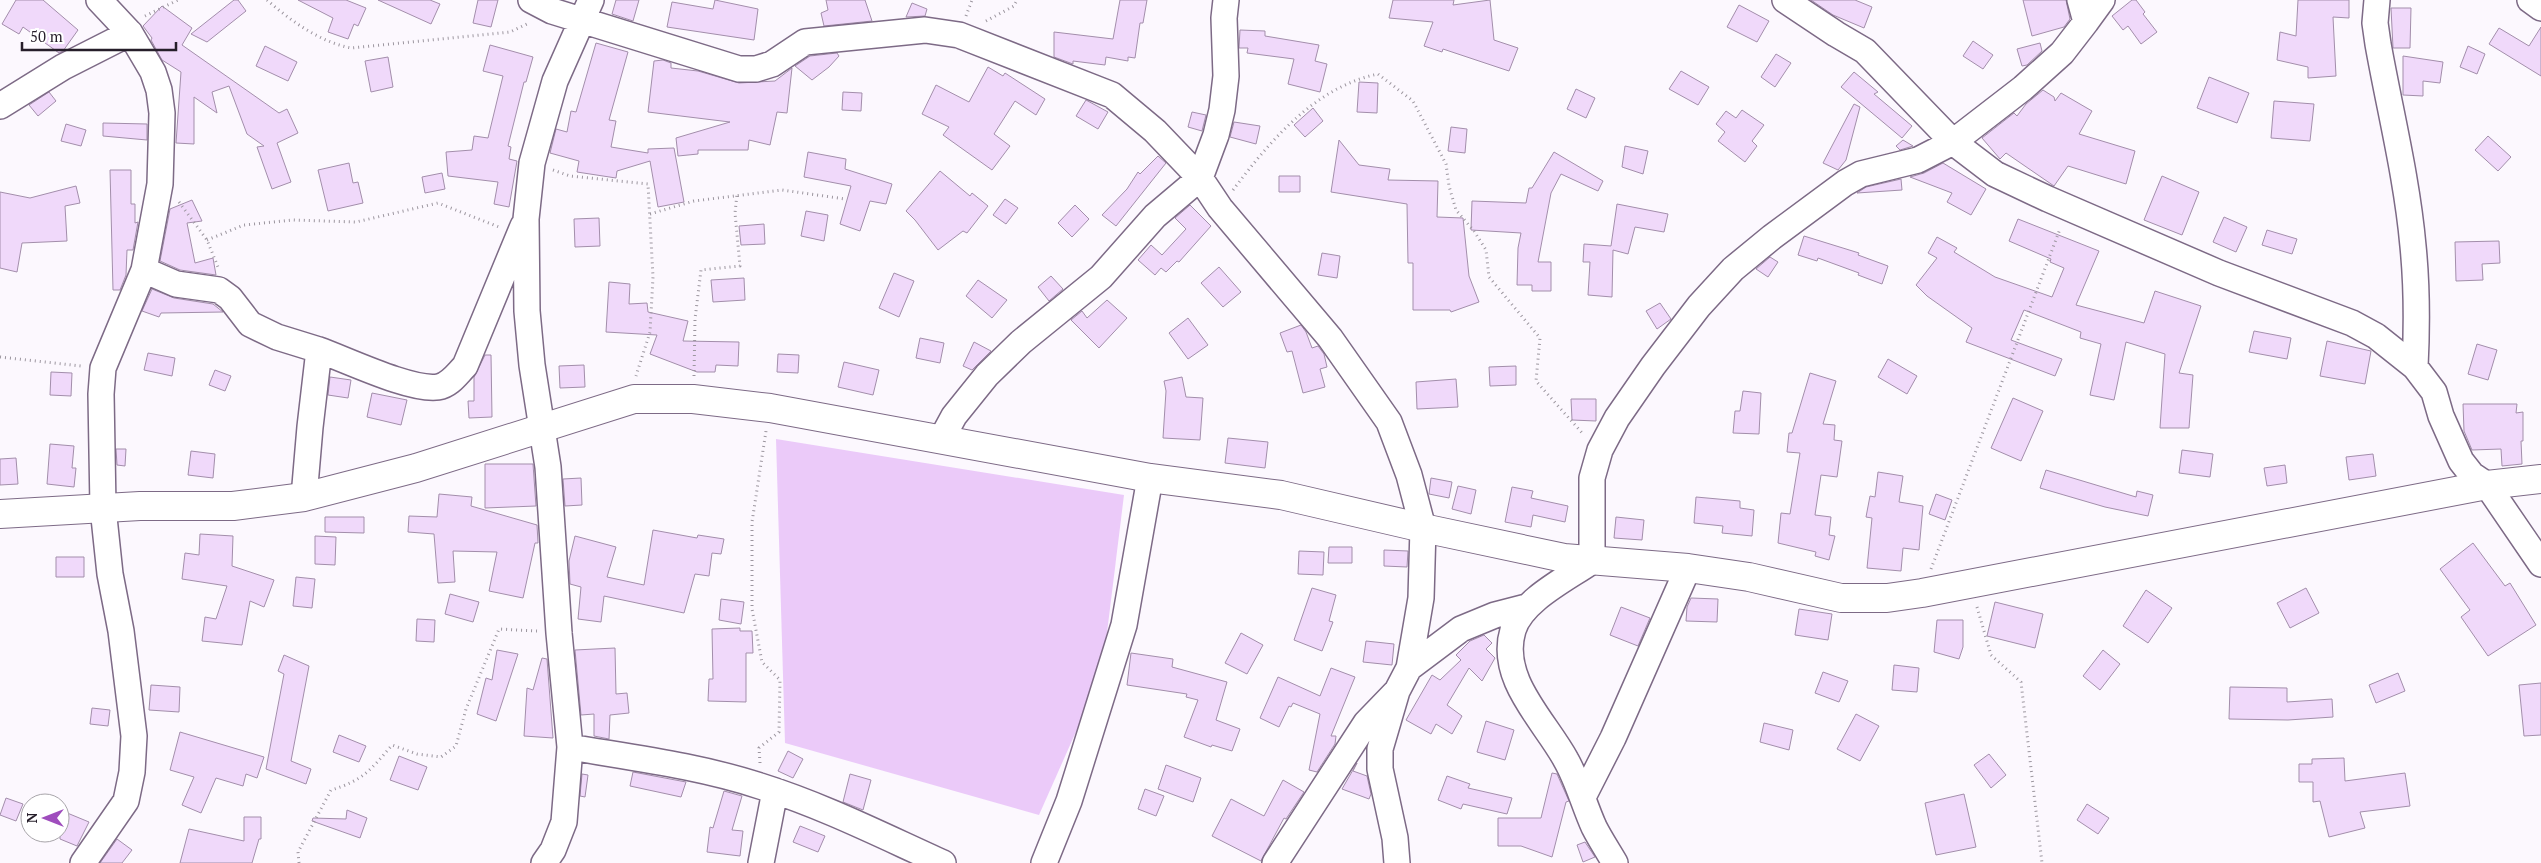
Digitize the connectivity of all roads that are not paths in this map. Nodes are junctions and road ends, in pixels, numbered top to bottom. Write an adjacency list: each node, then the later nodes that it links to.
1 (99, 0): 11 (street)
2 (1226, 0): 14 (street)
3 (1785, 0): 13 (street)
4 (2102, 0): 10 (street)
5 (2377, 0): 18 (street)
6 (2530, 0): 8 (street)
7 (542, 6): 9 (street)
8 (2541, 8)
9 (587, 11): 14 (street); 15 (street)
10 (2083, 11): 13 (street)
11 (130, 33): 12 (street); 16 (street)
12 (0, 106)
13 (1953, 142): 18 (street); 28 (street)
14 (1200, 178): 20 (street); 27 (street)
15 (522, 227): 17 (street); 19 (street)
16 (144, 270): 17 (street); 25 (street)
17 (320, 350): 24 (street)
18 (2415, 367): 23 (street)
19 (543, 429): 20 (street); 24 (street); 34 (street)
20 (941, 440): 21 (street)
21 (1150, 478): 27 (street); 41 (street)
22 (2541, 479): 23 (street)
23 (2488, 485): 29 (street); 30 (street)
24 (304, 497): 25 (street)
25 (103, 508): 26 (street); 37 (street)
26 (0, 514)
27 (1423, 528): 28 (street); 32 (street)
28 (1592, 561): 30 (street); 31 (street)
29 (2541, 564)
30 (1688, 568): 36 (street)
31 (1526, 607): 32 (street); 36 (street)
32 (1409, 668): 33 (street)
33 (1397, 692): 42 (street); 43 (street)
34 (570, 746): 35 (street); 38 (street)
35 (768, 788): 39 (street); 40 (street)
36 (1583, 797): 44 (street)
37 (83, 863)
38 (544, 863)
39 (761, 863)
40 (943, 863)
41 (1044, 863)
42 (1276, 863)
43 (1397, 863)
44 (1615, 863)

